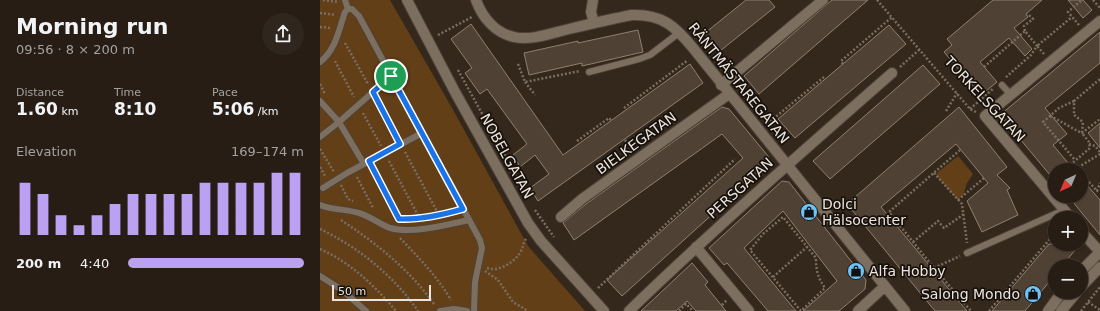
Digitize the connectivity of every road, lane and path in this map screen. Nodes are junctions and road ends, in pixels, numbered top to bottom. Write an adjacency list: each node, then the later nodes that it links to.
1 (345, 0): 10 (lane)
2 (407, 0): 138 (street, NOBELGATAN)
3 (476, 0): 18 (street, RÄNTMÄSTAREGATAN)
4 (593, 0): 18 (street)
5 (823, 0): 41 (street)
6 (877, 0): 15 (path, TORKELSGATAN)
7 (1082, 0): 16 (path)
8 (1093, 0): 9 (path)
9 (1100, 8)
10 (348, 9): 13 (lane); 36 (lane)
11 (320, 13): 13 (path)
12 (1026, 14): 19 (path)
13 (344, 16): 28 (lane)
14 (472, 16): 22 (path)
15 (892, 17): 25 (path, TORKELSGATAN); 31 (path)
16 (1072, 17): 21 (path); 24 (path)
17 (1100, 21): 21 (street)
18 (594, 23): 20 (street, RÄNTMÄSTAREGATAN)
19 (1025, 31): 24 (path); 32 (path)
20 (680, 32): 34 (lane); 41 (street, RÄNTMÄSTAREGATAN)
21 (1085, 33): 29 (street)
22 (442, 42)
23 (345, 43): 42 (path)
24 (1037, 46): 29 (path); 40 (path)
25 (920, 49): 35 (path); 43 (path, TORKELSGATAN)
26 (689, 60): 50 (path)
27 (335, 61): 49 (path)
28 (320, 62)
29 (1050, 62): 45 (street)
30 (518, 64): 39 (path)
31 (843, 64)
32 (984, 67)
33 (458, 69): 83 (path)
34 (589, 72): 39 (path)
35 (892, 74): 76 (street, PERSGATAN)
36 (391, 76): 42 (lane); 59 (lane)
37 (824, 77): 58 (path)
38 (1100, 79): 48 (path)
39 (525, 82): 46 (path)
40 (1001, 83): 45 (lane); 51 (path)
41 (722, 85): 44 (street, RÄNTMÄSTAREGATAN)
42 (373, 92): 49 (lane); 64 (path)
43 (957, 93): 51 (path, TORKELSGATAN); 52 (path)
44 (729, 94): 58 (street, RÄNTMÄSTAREGATAN); 96 (street, BIELKEGATAN)
45 (1010, 94): 53 (street)
46 (535, 95)
47 (320, 101): 57 (lane)
48 (1074, 101): 54 (path); 60 (path)
49 (358, 105): 57 (lane); 68 (path)
50 (624, 108)
51 (970, 109): 53 (path, TORKELSGATAN)
52 (946, 111)
53 (985, 116): 93 (street, TORKELSGATAN)
54 (1050, 116): 60 (path); 72 (path)
55 (1100, 119): 60 (path)
56 (611, 120): 63 (path)
57 (339, 122): 61 (lane); 73 (lane)
58 (759, 131): 76 (street, RÄNTMÄSTAREGATAN)
59 (422, 133): 64 (lane); 91 (lane)
60 (1082, 133): 65 (path)
61 (320, 137)
62 (625, 140): 69 (path)
63 (577, 141)
64 (400, 144): 68 (lane); 95 (path)
65 (1089, 144): 70 (path); 72 (path)
66 (320, 148): 78 (path)
67 (960, 150): 77 (path)
68 (384, 153): 73 (lane); 99 (path)
69 (634, 153)
70 (1100, 153): 75 (path)
71 (736, 159): 124 (path)
72 (1075, 160): 74 (path)
73 (366, 162): 78 (lane); 97 (path)
74 (1072, 163)
75 (1085, 163)
76 (787, 164): 109 (street, PERSGATAN); 122 (street, RÄNTMÄSTAREGATAN)
77 (934, 172): 86 (path); 108 (path)
78 (338, 178): 82 (lane); 87 (path)
79 (984, 178): 86 (path)
80 (1088, 182): 85 (path)
81 (1100, 183): 85 (path)
82 (323, 188)
83 (523, 188)
84 (1100, 188): 85 (path)
85 (1095, 192)
86 (958, 200): 94 (path)
87 (360, 203)
88 (366, 205): 92 (path)
89 (533, 205): 107 (path)
90 (322, 206): 102 (lane); 128 (path)
91 (463, 209): 95 (path); 100 (lane)
92 (375, 210)
93 (1064, 211)
94 (964, 214): 108 (path); 113 (path)
95 (439, 215): 99 (path)
96 (561, 217)
97 (394, 218)
98 (414, 219): 99 (path)
99 (420, 219)
100 (469, 220): 102 (lane); 116 (lane)
101 (1048, 221): 113 (lane)
102 (394, 228): 129 (path)
103 (320, 229): 133 (path)
104 (526, 239): 116 (path)
105 (1088, 239): 112 (street)
106 (1048, 241): 147 (path)
107 (558, 242)
108 (913, 242): 117 (path)
109 (696, 247): 139 (street, PERSGATAN); 142 (street)
110 (807, 247): 120 (path); 120 (path); 143 (path)
111 (320, 249): 132 (path)
112 (1100, 252): 114 (street)
113 (967, 253): 117 (path)
114 (1091, 260): 115 (street); 118 (lane)
115 (1088, 263)
116 (479, 265): 136 (lane); 137 (path)
117 (934, 268): 146 (path)
118 (1099, 269): 121 (street)
119 (320, 276): 131 (lane)
120 (772, 277): 143 (path)
121 (1088, 280)
122 (885, 286): 144 (street); 145 (street, RÄNTMÄSTAREGATAN)
123 (1100, 287): 127 (path)
124 (602, 294)
125 (1057, 299): 148 (street)
126 (1071, 299): 149 (street)
127 (1088, 302): 130 (path); 150 (path)
128 (435, 305)
129 (456, 309): 134 (lane); 135 (lane)
130 (1100, 310)
131 (366, 311)
132 (396, 311)
133 (418, 311)
134 (440, 311)
135 (467, 311)
136 (474, 311)
137 (528, 311)
138 (604, 311)
139 (629, 311)
140 (679, 311): 141 (path)
141 (693, 311)
142 (749, 311)
143 (801, 311)
144 (858, 311)
145 (905, 311)
146 (971, 311)
147 (989, 311)
148 (1048, 311)
149 (1061, 311)
150 (1081, 311)

